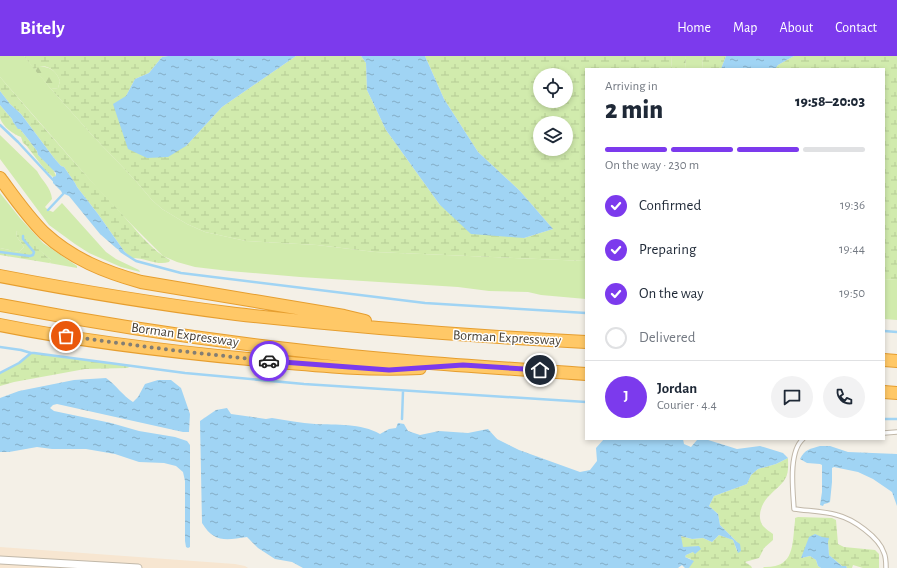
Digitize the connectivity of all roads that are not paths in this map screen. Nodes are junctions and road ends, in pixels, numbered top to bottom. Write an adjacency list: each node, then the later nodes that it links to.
1 (0, 178): 5 (highway)
2 (0, 276): 5 (highway, Borman Expressway)
3 (0, 305): 9 (highway, Borman Expressway)
4 (3, 326): 9 (highway)
5 (403, 331): 6 (highway, Borman Expressway)
6 (585, 342)
7 (885, 360): 8 (highway)
8 (897, 361)
9 (463, 365): 10 (highway, Borman Expressway)
10 (585, 374)
11 (885, 392): 12 (highway)
12 (897, 393)
13 (897, 432): 14 (lane)
14 (885, 433)
15 (802, 440): 19 (lane)
16 (0, 560): 17 (street)
17 (45, 565): 18 (street)
18 (138, 568)
19 (886, 568)

